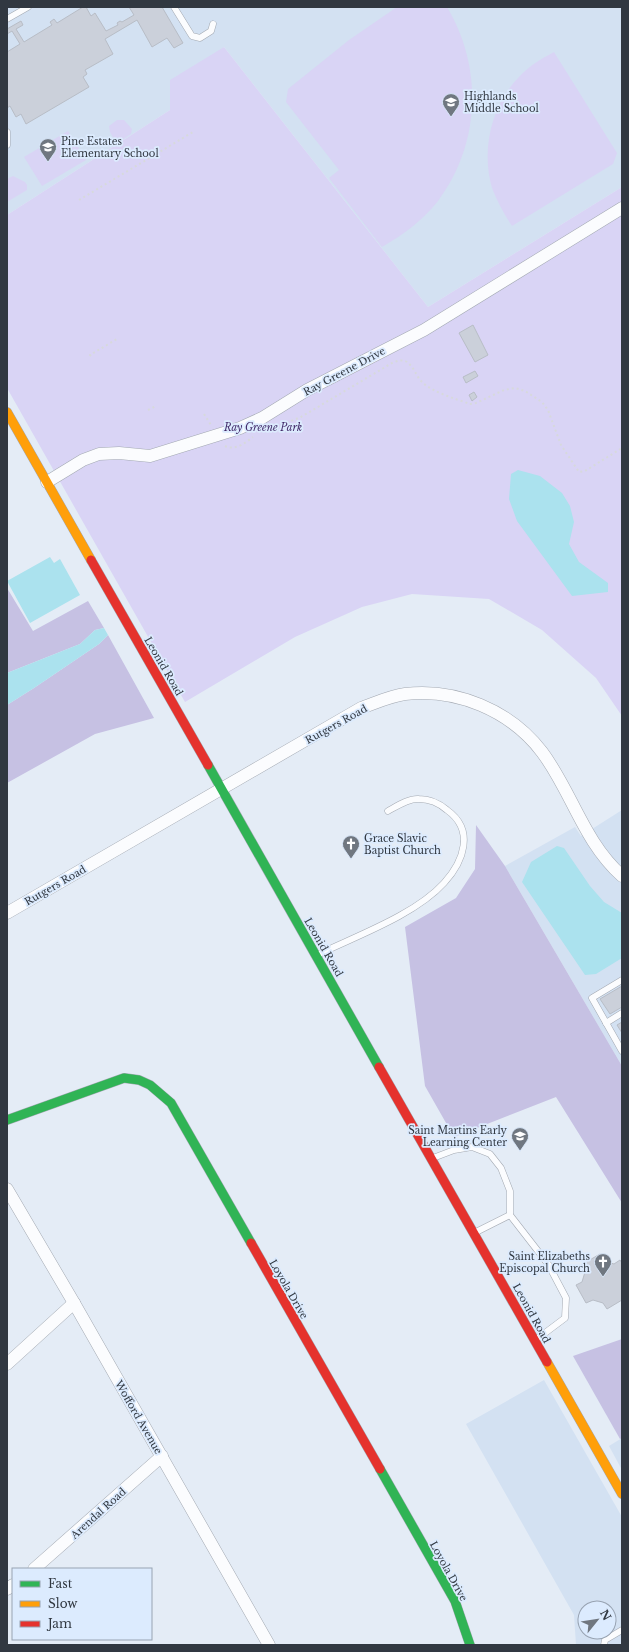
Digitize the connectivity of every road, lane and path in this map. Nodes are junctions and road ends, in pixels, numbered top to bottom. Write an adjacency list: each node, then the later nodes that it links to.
1 (28, 7): 3 (lane)
2 (174, 7): 4 (lane)
3 (7, 19)
4 (213, 24)
5 (7, 132): 7 (lane)
6 (194, 132): 8 (path)
7 (7, 145)
8 (79, 200)
9 (622, 208): 21 (street, Ray Greene Drive)
10 (117, 339): 11 (path)
11 (91, 356)
12 (156, 406): 13 (path)
13 (148, 410)
14 (204, 414): 16 (path)
15 (9, 420): 21 (street, Leonid Road)
16 (214, 429)
17 (265, 431): 20 (path)
18 (259, 433): 19 (path)
19 (221, 442)
20 (622, 448)
21 (47, 482): 22 (street, Leonid Road)
22 (221, 789): 24 (street, Rutgers Road); 25 (street, Rutgers Road); 26 (street, Leonid Road)
23 (388, 811): 26 (lane)
24 (622, 876)
25 (7, 913)
26 (316, 955): 32 (street, Leonid Road)
27 (622, 980): 29 (lane)
28 (622, 1013): 29 (lane)
29 (606, 1023): 30 (lane)
30 (622, 1051)
31 (7, 1120): 44 (street, Loyola Drive)
32 (432, 1159): 34 (lane); 35 (street, Leonid Road)
33 (7, 1189): 36 (street, Wofford Avenue)
34 (510, 1215): 35 (lane); 37 (lane)
35 (474, 1233): 37 (street, Leonid Road)
36 (74, 1303): 38 (street); 39 (street, Wofford Avenue)
37 (535, 1341): 40 (street, Leonid Road)
38 (7, 1364)
39 (162, 1456): 41 (street, Arendal Road); 43 (street, Wofford Avenue)
40 (622, 1494)
41 (35, 1568)
42 (622, 1630): 45 (lane)
43 (269, 1645)
44 (470, 1645)
45 (604, 1645)

